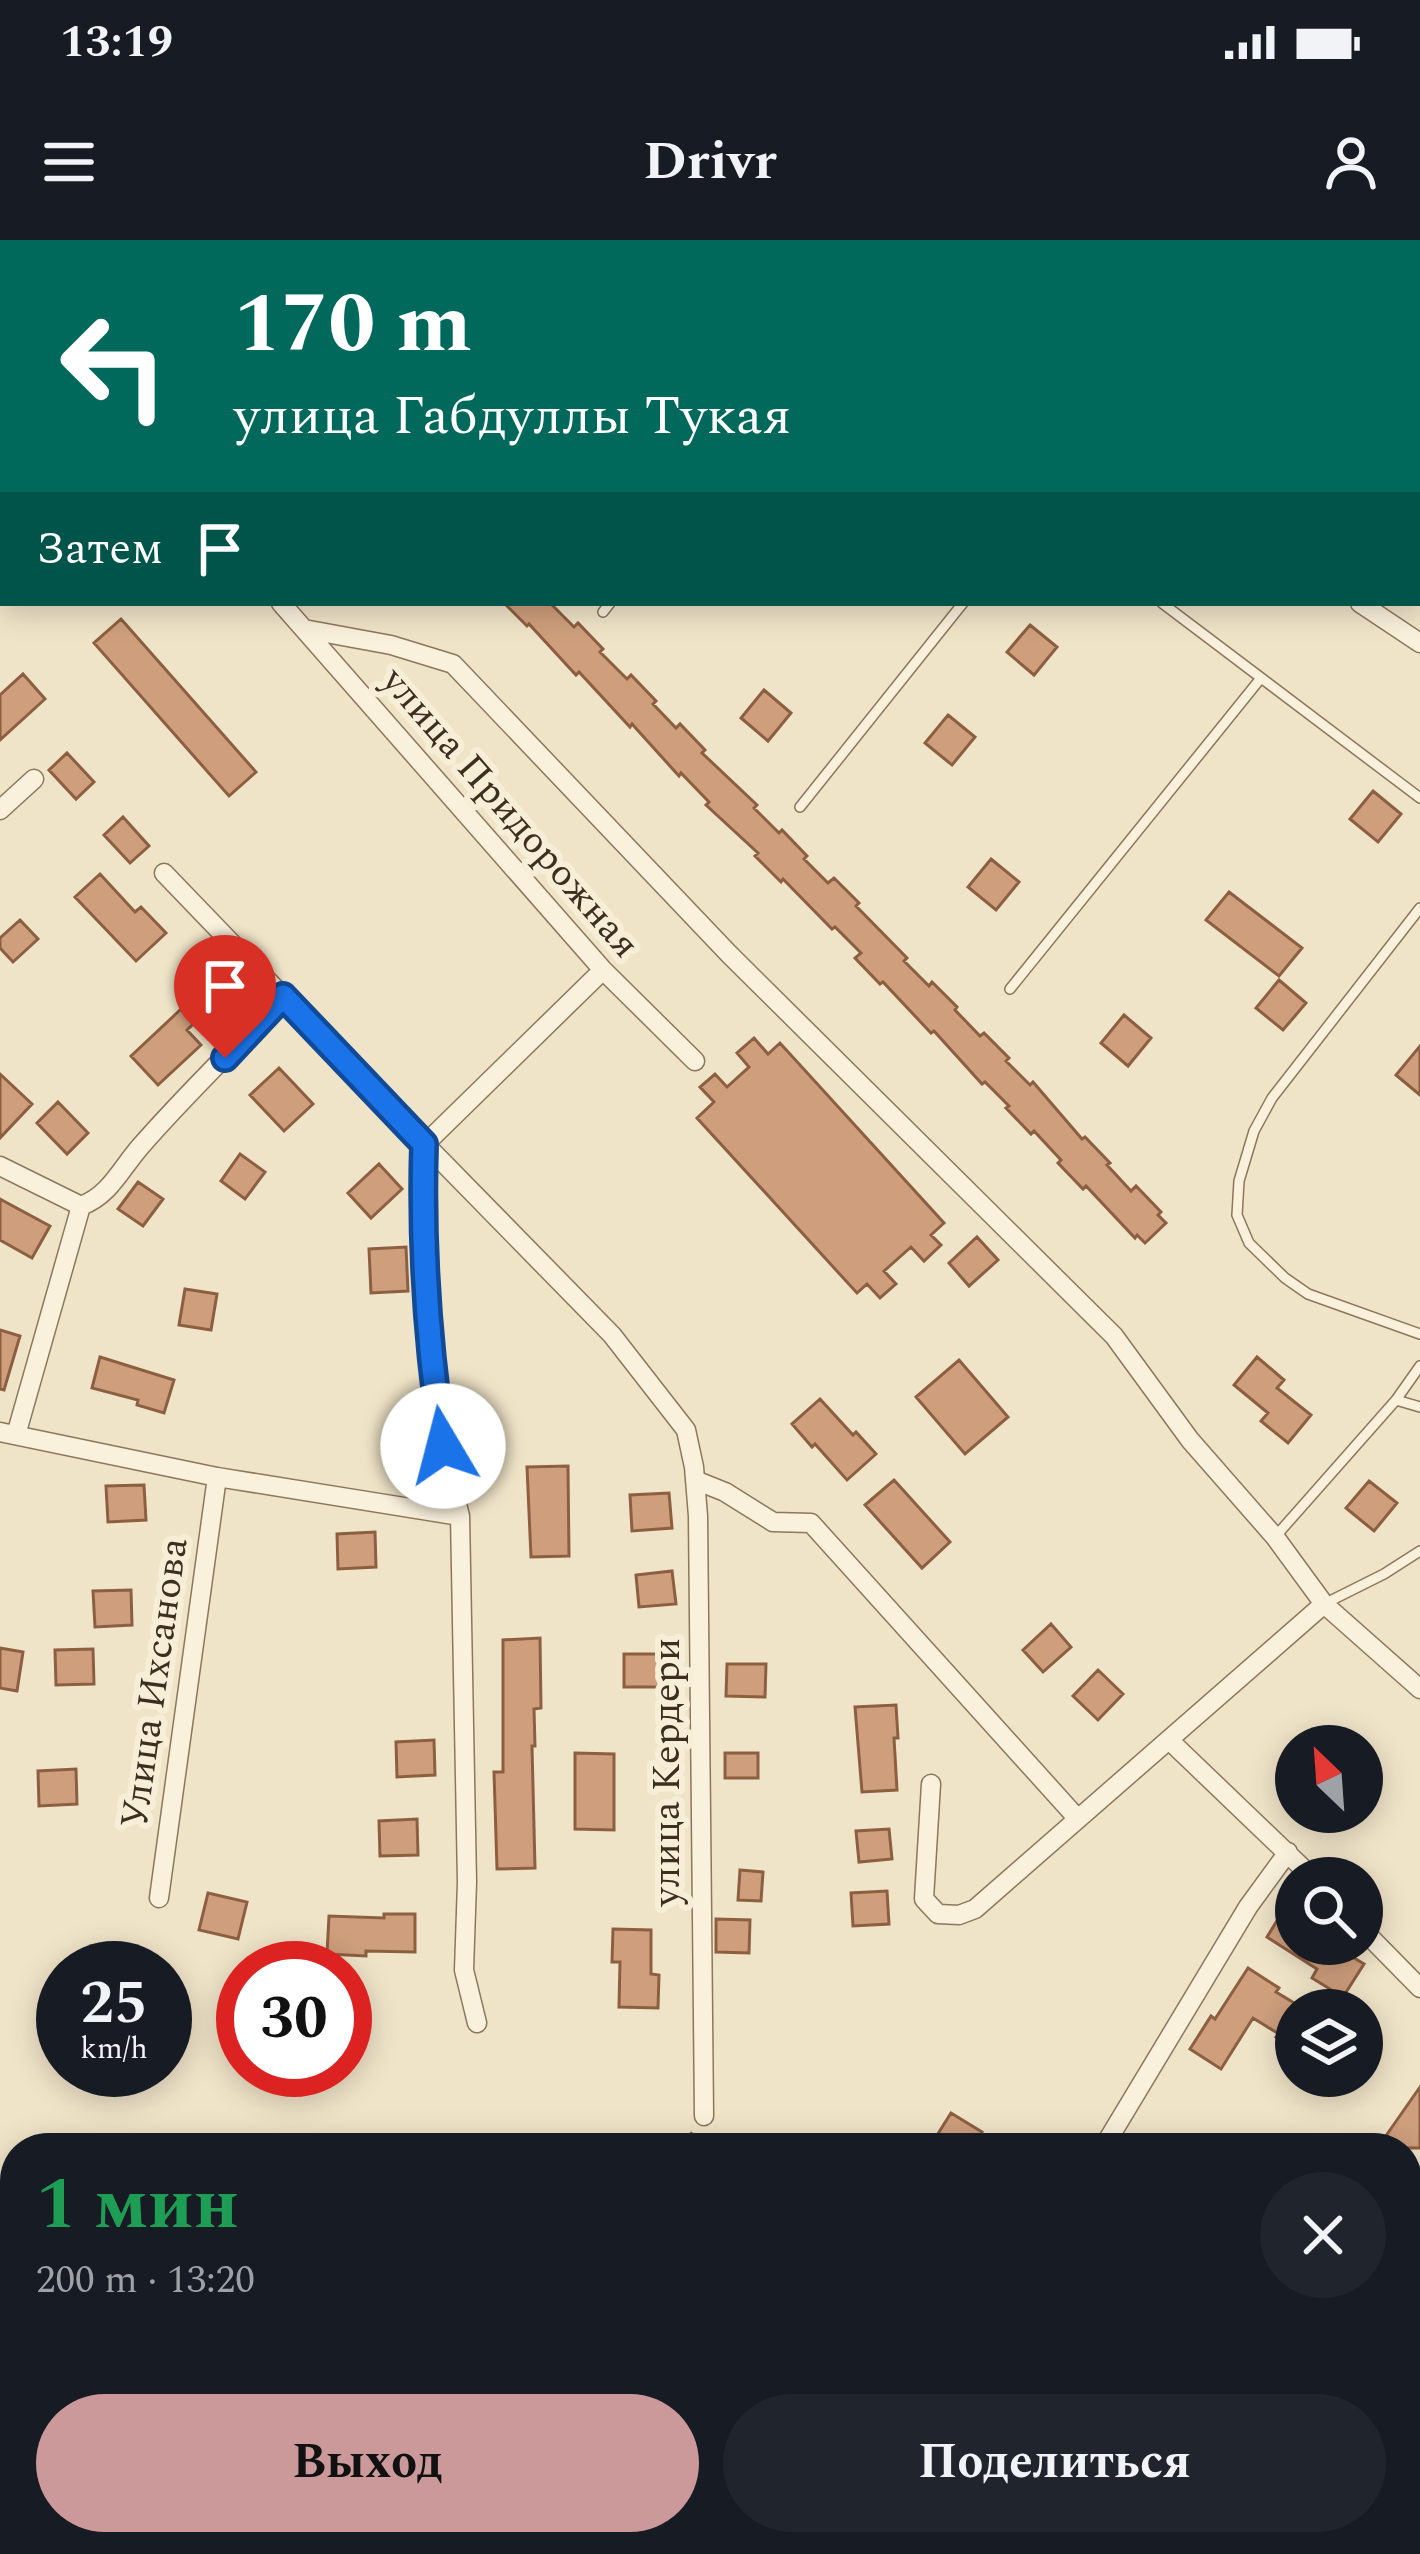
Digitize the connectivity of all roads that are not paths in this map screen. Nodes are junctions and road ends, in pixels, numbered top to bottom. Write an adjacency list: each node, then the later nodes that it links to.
1 (284, 606): 5 (street, улица Придорожная)
2 (961, 606): 10 (lane)
3 (1166, 606): 7 (lane)
4 (1364, 606): 6 (street)
5 (304, 629): 14 (street, улица Придорожная); 29 (street)
6 (1420, 643)
7 (1261, 678): 9 (lane); 15 (lane)
8 (34, 779): 11 (street)
9 (1420, 798)
10 (800, 807)
11 (0, 810)
12 (164, 872): 16 (street)
13 (1420, 908): 21 (lane)
14 (603, 970): 17 (street, улица Придорожная); 18 (street)
15 (1010, 989)
16 (283, 996): 18 (street); 20 (street)
17 (695, 1061)
18 (424, 1144): 27 (street, улица Кердери); 28 (street)
19 (0, 1166): 20 (street)
20 (81, 1207): 25 (street)
21 (1420, 1334)
22 (1420, 1366): 23 (lane)
23 (1396, 1400): 24 (lane); 29 (lane)
24 (1420, 1408)
25 (8, 1434): 26 (street)
26 (217, 1477): 28 (street); 38 (street, Улица Ихсанова)
27 (695, 1480): 35 (street); 42 (street, улица Кердери)
28 (460, 1516): 41 (street)
29 (1275, 1538): 31 (street)
30 (1420, 1551): 31 (lane)
31 (1324, 1604): 32 (street); 33 (street)
32 (1420, 1689)
33 (1169, 1740): 35 (street); 36 (street)
34 (932, 1784): 35 (street)
35 (1078, 1819)
36 (1288, 1852): 37 (street); 43 (street)
37 (1293, 1857)
38 (159, 1898)
39 (1383, 1950): 40 (street)
40 (1420, 1988)
41 (477, 2023)
42 (704, 2116)
43 (1112, 2133)

